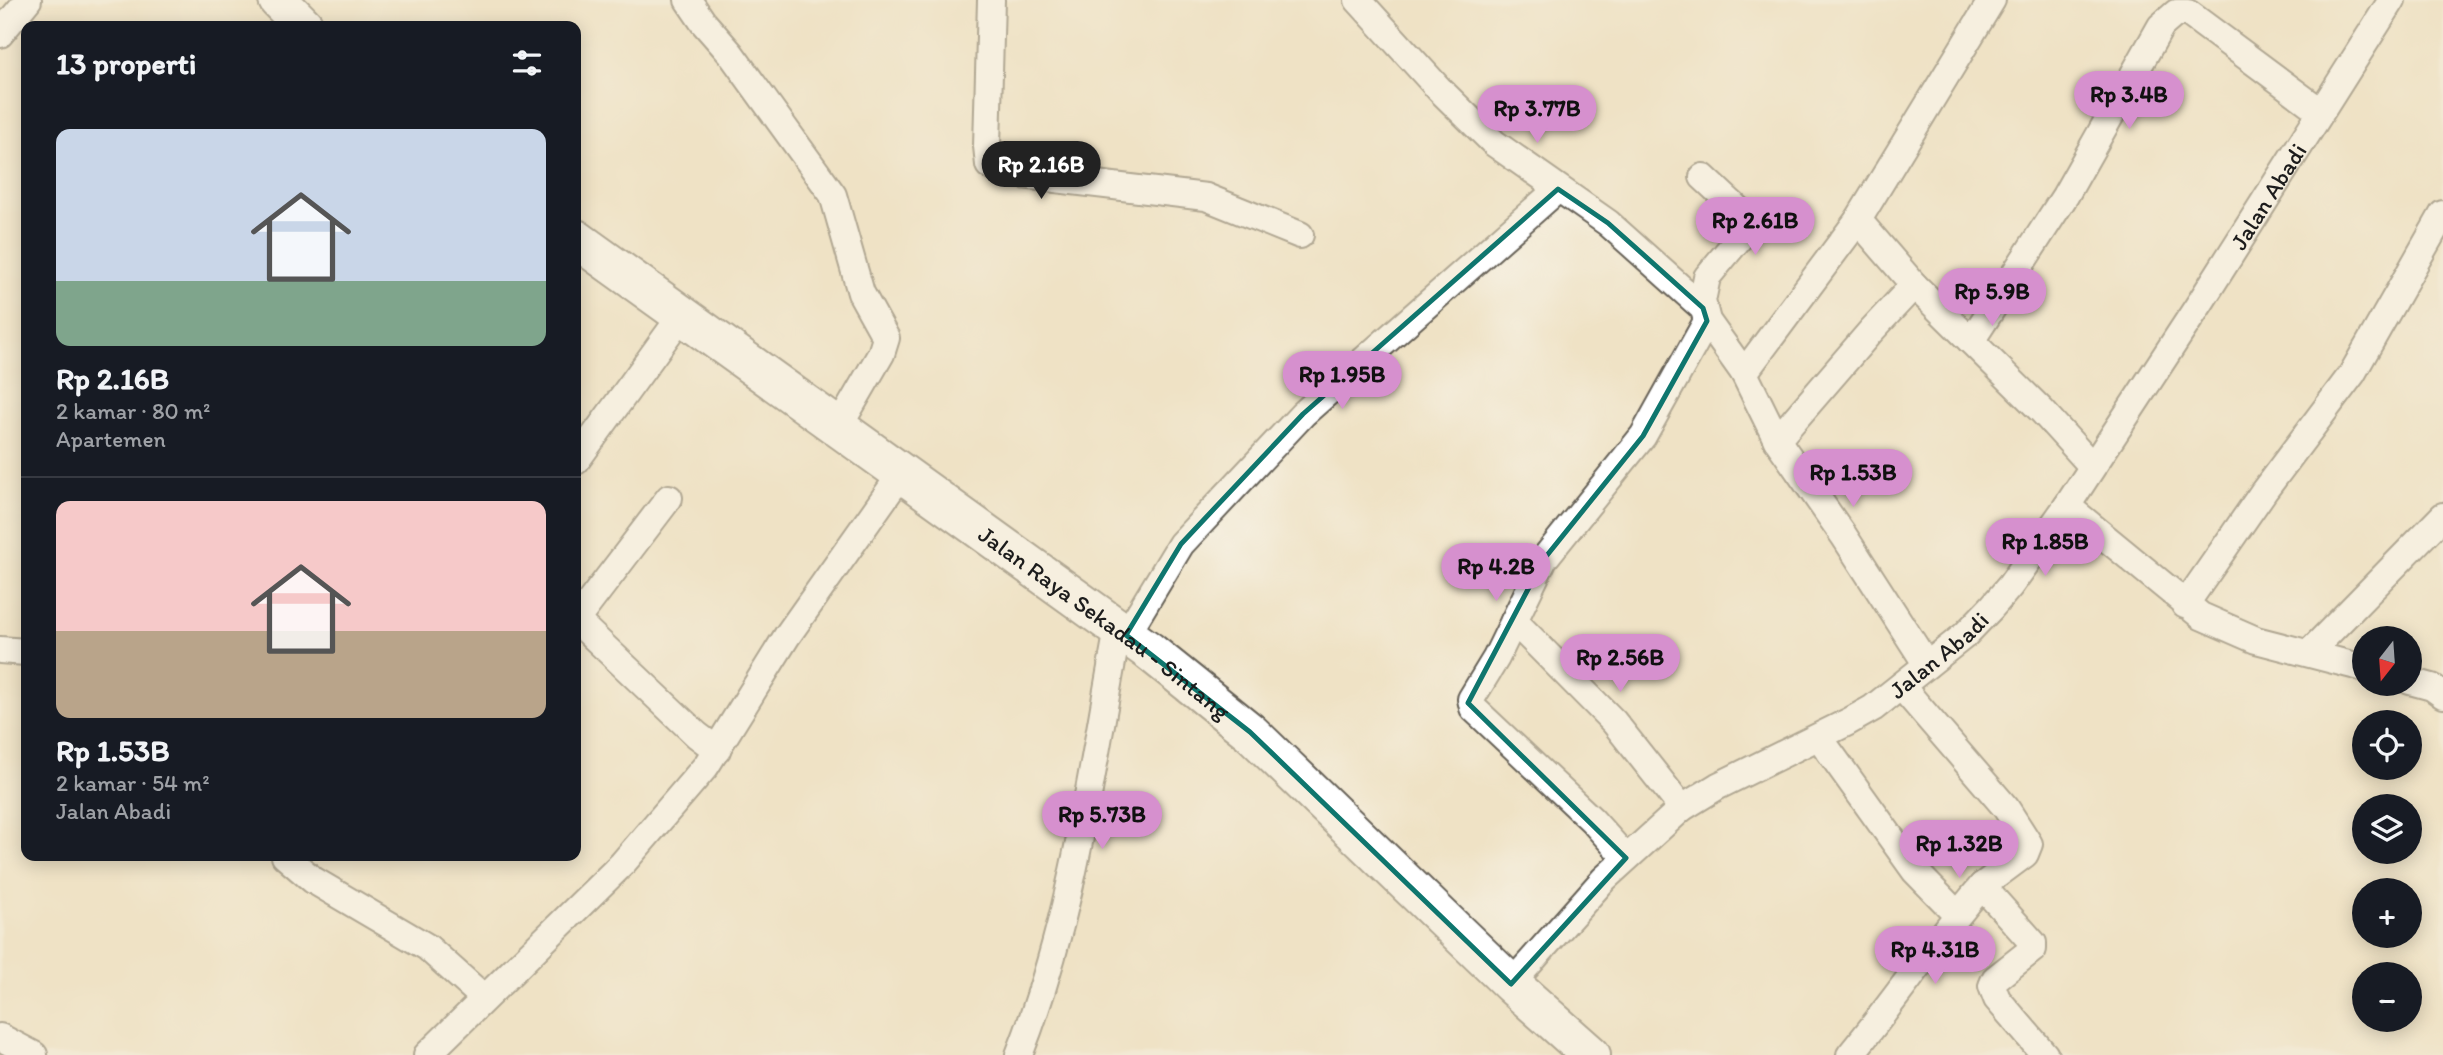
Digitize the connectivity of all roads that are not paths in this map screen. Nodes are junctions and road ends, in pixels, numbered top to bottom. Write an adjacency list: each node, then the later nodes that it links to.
1 (27, 0): 9 (street)
2 (278, 0): 8 (highway)
3 (688, 0): 22 (street)
4 (991, 0): 15 (street)
5 (1358, 0): 12 (street)
6 (1992, 0): 14 (street)
7 (2392, 0): 10 (street, Jalan Abadi)
8 (299, 21)
9 (0, 34)
10 (2320, 111): 20 (street); 25 (street, Jalan Abadi)
11 (1703, 177): 19 (street)
12 (1558, 189): 19 (street); 34 (street)
13 (2443, 214): 30 (street)
14 (1858, 220): 17 (street); 21 (street)
15 (1300, 235)
16 (581, 243): 18 (highway, Jalan Raya Sekadau - Sintang)
17 (1914, 285): 20 (street); 23 (street)
18 (682, 315): 22 (highway, Jalan Raya Sekadau - Sintang); 24 (street)
19 (1705, 315): 21 (street); 32 (street)
20 (1971, 341): 25 (street)
21 (1744, 373): 23 (street)
22 (838, 428): 26 (highway, Jalan Raya Sekadau - Sintang)
23 (1777, 440): 38 (street)
24 (581, 454)
25 (2092, 466): 28 (street, Jalan Abadi)
26 (902, 473): 34 (highway, Jalan Raya Sekadau - Sintang); 44 (street)
27 (669, 498): 31 (street)
28 (2067, 506): 30 (street); 38 (street, Jalan Abadi)
29 (2443, 516): 37 (street)
30 (2185, 605): 37 (street)
31 (581, 613)
32 (1514, 621): 45 (street); 46 (street)
33 (581, 625): 44 (street)
34 (1122, 632): 50 (highway, Jalan Raya Sekadau - Sintang); 55 (street)
35 (0, 650): 36 (street)
36 (21, 652)
37 (2309, 653): 39 (street)
38 (1927, 665): 41 (street, Jalan Abadi)
39 (2352, 665)
40 (2422, 684): 42 (street)
41 (1900, 686): 43 (street, Jalan Abadi); 48 (street)
42 (2443, 695)
43 (1819, 737): 45 (street, Jalan Abadi); 49 (street)
44 (717, 750): 51 (street)
45 (1682, 808): 46 (street, Jalan Abadi)
46 (1626, 858): 50 (street, Jalan Abadi)
47 (291, 861): 51 (street)
48 (1982, 886): 49 (street); 58 (street)
49 (1957, 914): 57 (street)
50 (1511, 984): 56 (highway, Jalan Raya Sekadau - Sintang)
51 (484, 998): 54 (street)
52 (0, 1037): 53 (street)
53 (34, 1055)
54 (427, 1055)
55 (1019, 1055)
56 (1591, 1055)
57 (1850, 1055)
58 (2045, 1055)

